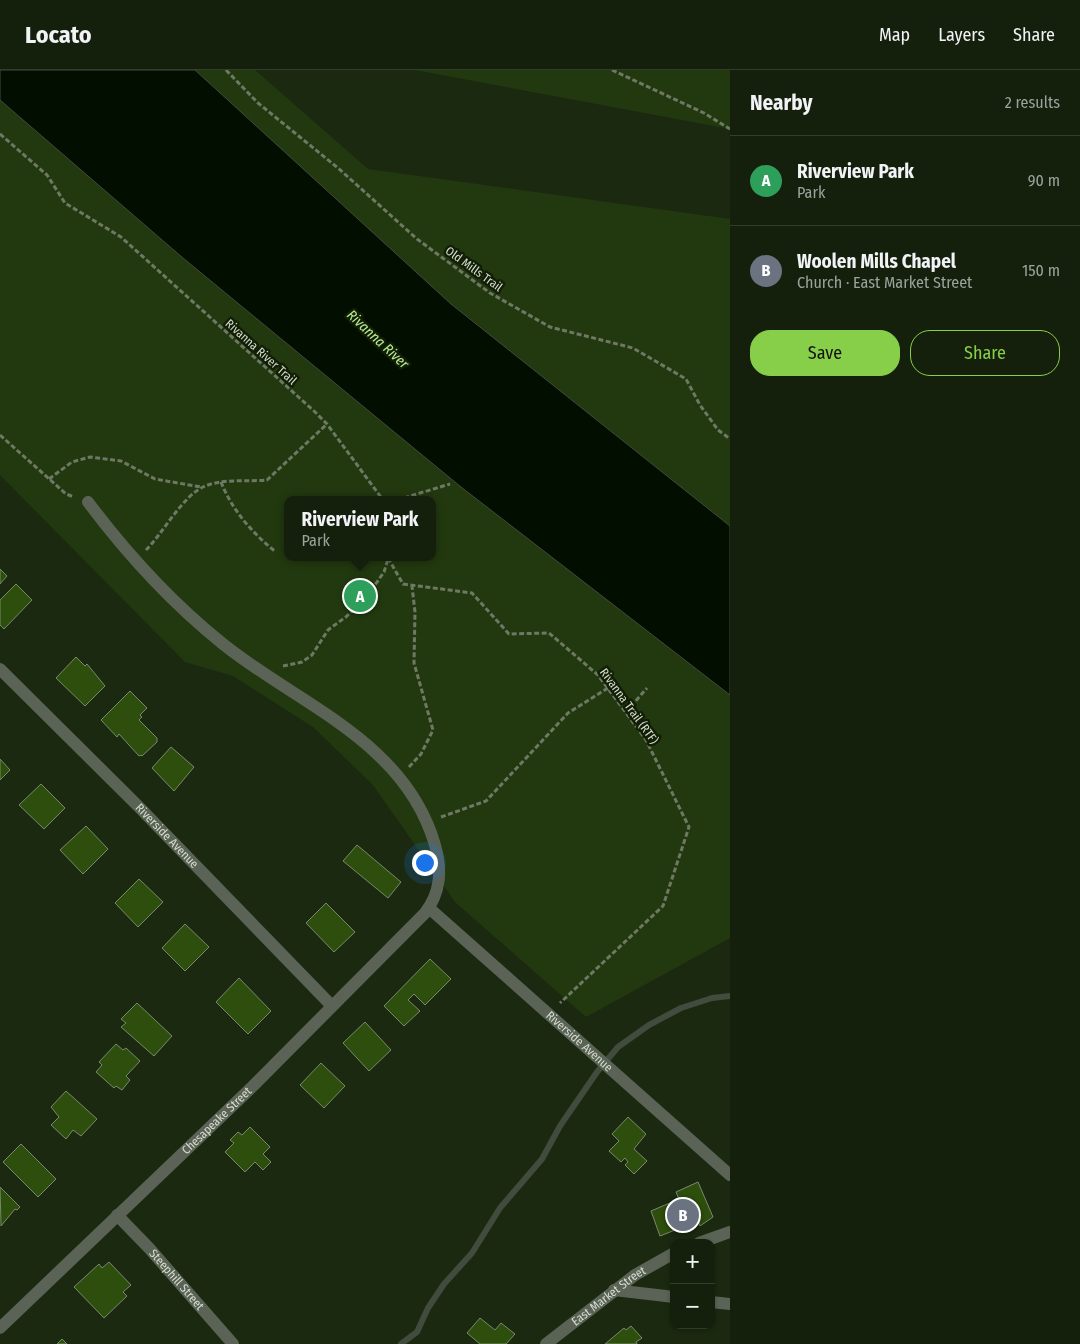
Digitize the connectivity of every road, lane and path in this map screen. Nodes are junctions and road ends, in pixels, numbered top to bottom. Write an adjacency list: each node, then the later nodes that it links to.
1 (226, 70): 7 (path, Old Mills Trail)
2 (612, 70): 3 (path)
3 (730, 129)
4 (0, 134): 5 (path, Rivanna River Trail)
5 (327, 424): 9 (path); 12 (path, Rivanna River Trail)
6 (0, 435): 8 (path)
7 (730, 439)
8 (49, 479): 11 (path); 14 (path)
9 (221, 482): 11 (path); 15 (path)
10 (450, 484): 13 (path)
11 (201, 487): 16 (path)
12 (380, 496)
13 (410, 496)
14 (88, 502): 16 (street)
15 (276, 552)
16 (136, 560): 25 (street)
17 (387, 561): 20 (path)
18 (390, 561): 19 (path)
19 (412, 586): 22 (path, Rivanna Trail (RTF)); 25 (path)
20 (278, 668)
21 (0, 669): 29 (street, Riverside Avenue)
22 (608, 688): 24 (path, Rivanna Trail (RTF)); 26 (path)
23 (647, 688): 24 (path)
24 (626, 712): 28 (path, Rivanna Trail (RTF))
25 (399, 778): 26 (street)
26 (427, 823): 27 (street)
27 (428, 908): 29 (street, Chesapeake Street); 30 (street, Riverside Avenue)
28 (557, 1005)
29 (332, 1006): 31 (street, Chesapeake Street)
30 (730, 1175)
31 (117, 1215): 39 (street, Chesapeake Street); 40 (street, Steephill Street)
32 (730, 1232): 33 (street)
33 (710, 1239)
34 (670, 1255): 35 (street, East Market Street)
35 (614, 1290): 36 (street); 41 (street, East Market Street)
36 (670, 1297)
37 (715, 1302): 38 (street)
38 (730, 1304)
39 (0, 1328)
40 (233, 1344)
41 (546, 1344)

